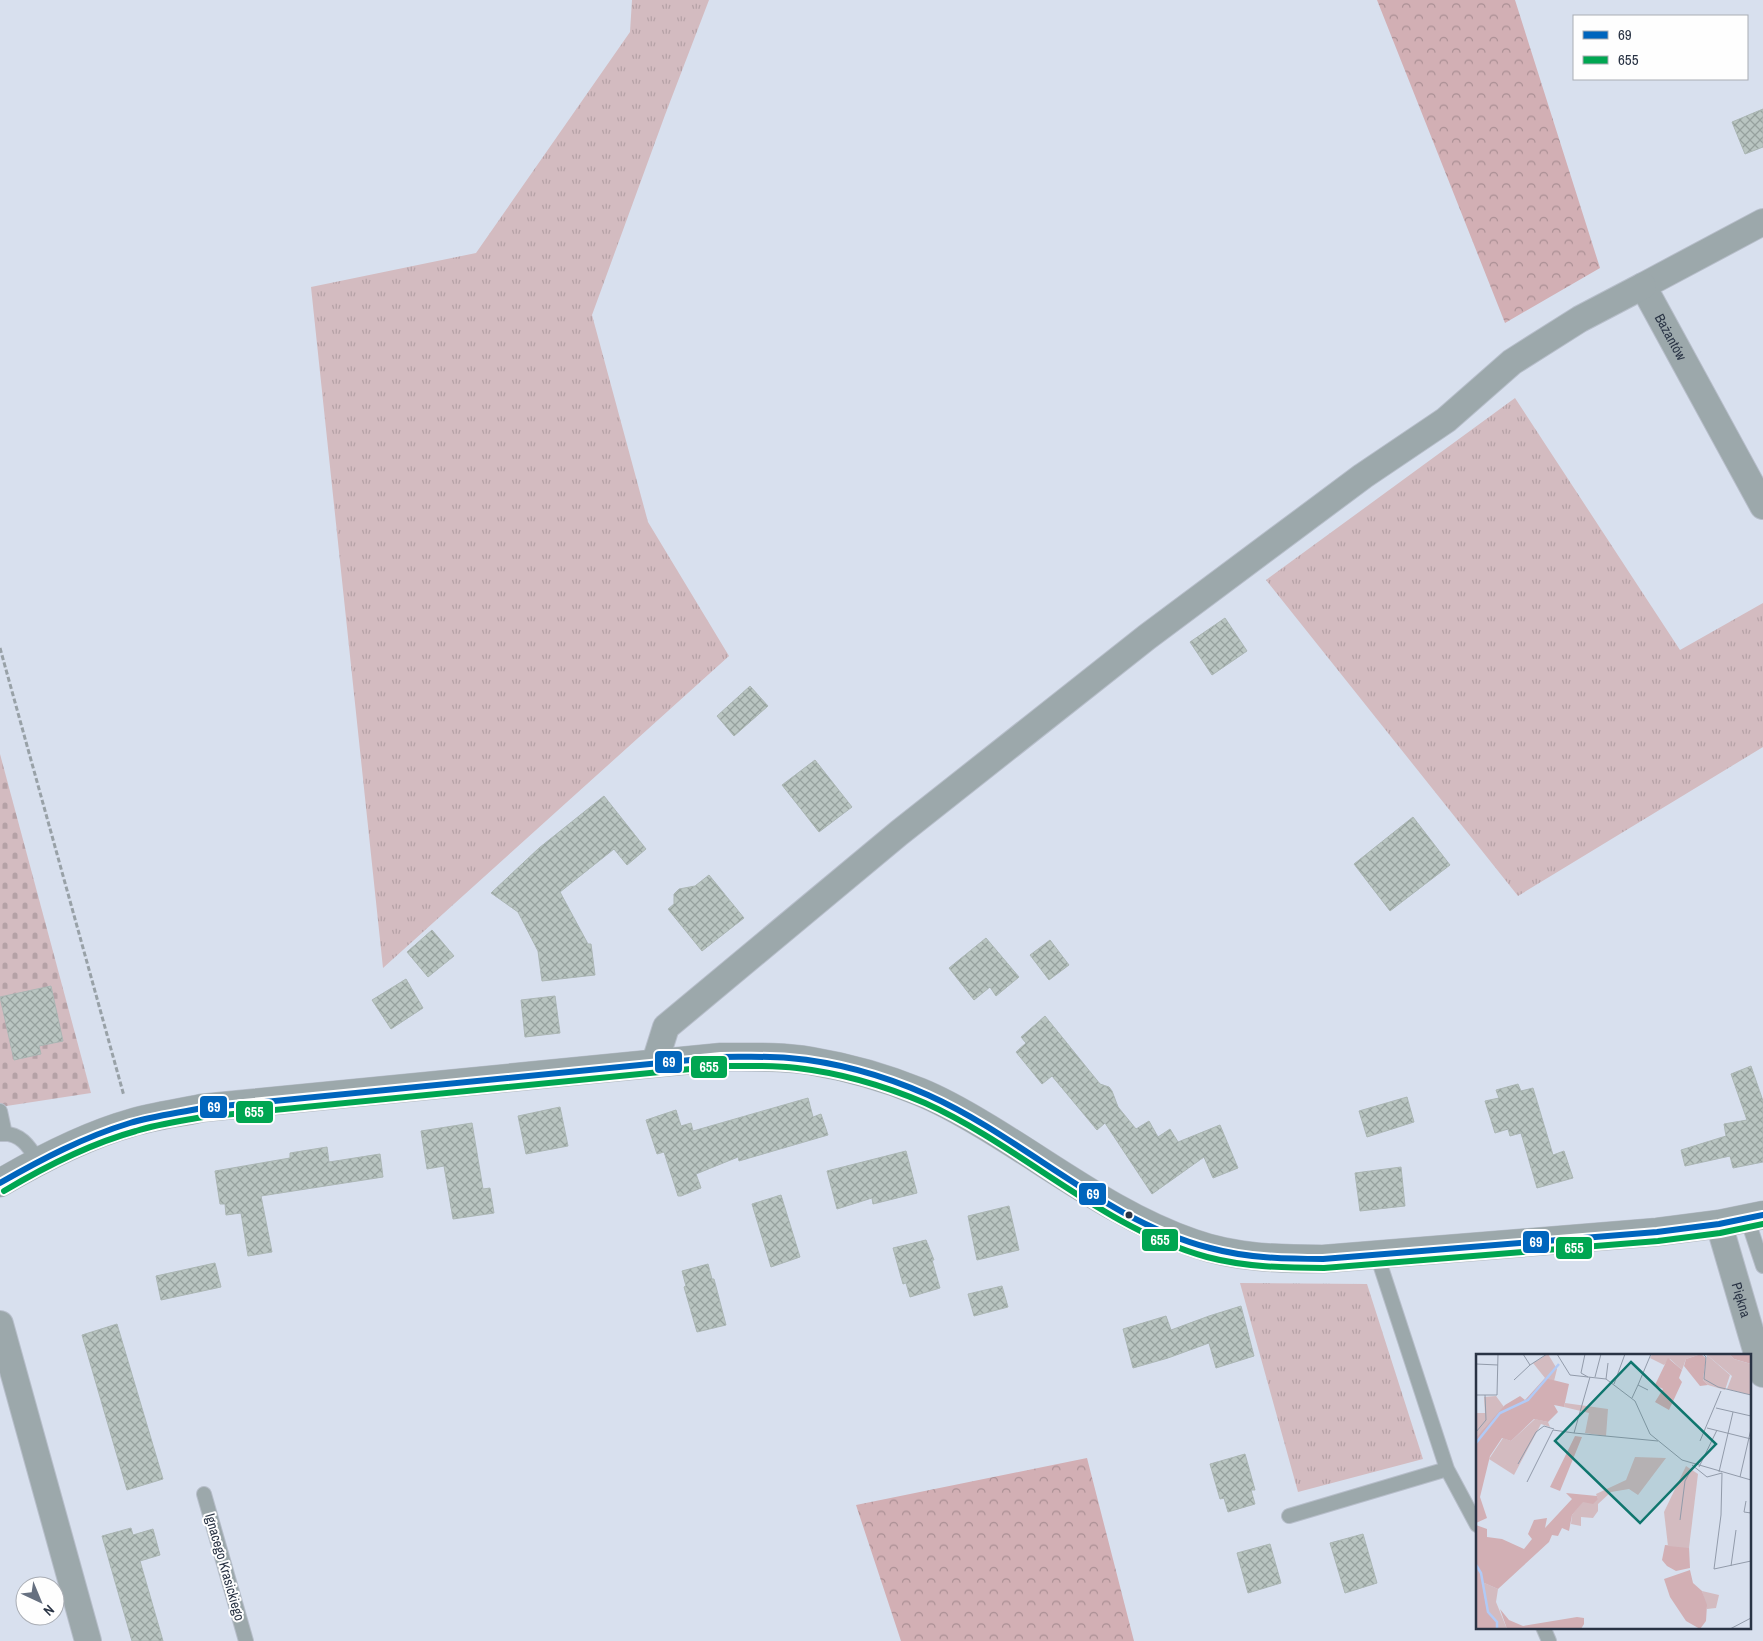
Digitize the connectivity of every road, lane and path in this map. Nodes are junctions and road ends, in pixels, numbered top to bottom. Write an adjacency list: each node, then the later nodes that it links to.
1 (1763, 222): 2 (street)
2 (1643, 286): 3 (street, Bażantów); 5 (street)
3 (1763, 506)
4 (0, 648): 7 (path)
5 (655, 1062): 7 (street); 13 (street)
6 (0, 1111): 8 (lane)
7 (132, 1122): 9 (street)
8 (3, 1134): 9 (lane)
9 (38, 1161): 10 (street)
10 (0, 1184)
11 (1755, 1217): 12 (street); 14 (lane)
12 (1719, 1224): 13 (street); 16 (street, Piękna)
13 (1377, 1255): 17 (lane)
14 (1763, 1266)
15 (0, 1324): 22 (street)
16 (1763, 1374)
17 (1447, 1469): 19 (lane); 20 (lane)
18 (204, 1494): 23 (lane, Ignacego Krasickiego)
19 (1289, 1516)
20 (1476, 1523)
21 (1543, 1628): 24 (lane)
22 (88, 1641)
23 (246, 1641)
24 (1549, 1641)

